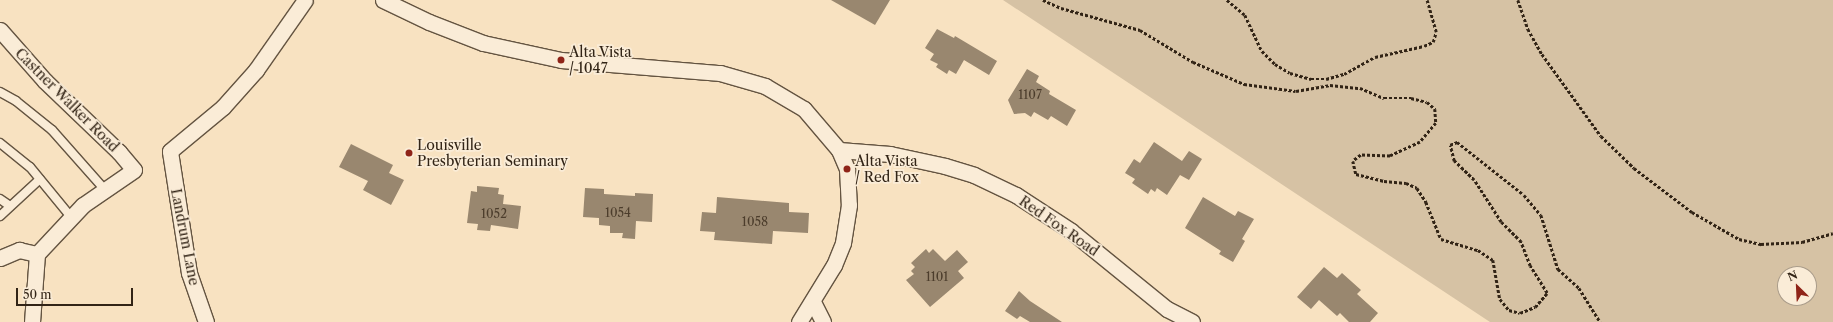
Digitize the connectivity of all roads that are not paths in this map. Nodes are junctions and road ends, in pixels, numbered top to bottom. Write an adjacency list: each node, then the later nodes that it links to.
1 (304, 0): 17 (street, Landrum Lane)
2 (383, 0): 6 (street)
3 (0, 30): 8 (street, Castner Walker Road)
4 (0, 92): 8 (lane)
5 (0, 143): 7 (lane)
6 (839, 150): 15 (street); 20 (street, Red Fox Road)
7 (40, 179): 10 (lane); 12 (lane)
8 (105, 190): 12 (street)
9 (0, 199): 10 (lane)
10 (10, 206): 11 (lane)
11 (0, 216)
12 (71, 217): 13 (street)
13 (37, 254): 14 (street); 16 (street)
14 (0, 258)
15 (813, 302): 18 (street); 19 (street)
16 (32, 322)
17 (206, 322)
18 (799, 322)
19 (823, 322)
20 (1192, 322)

